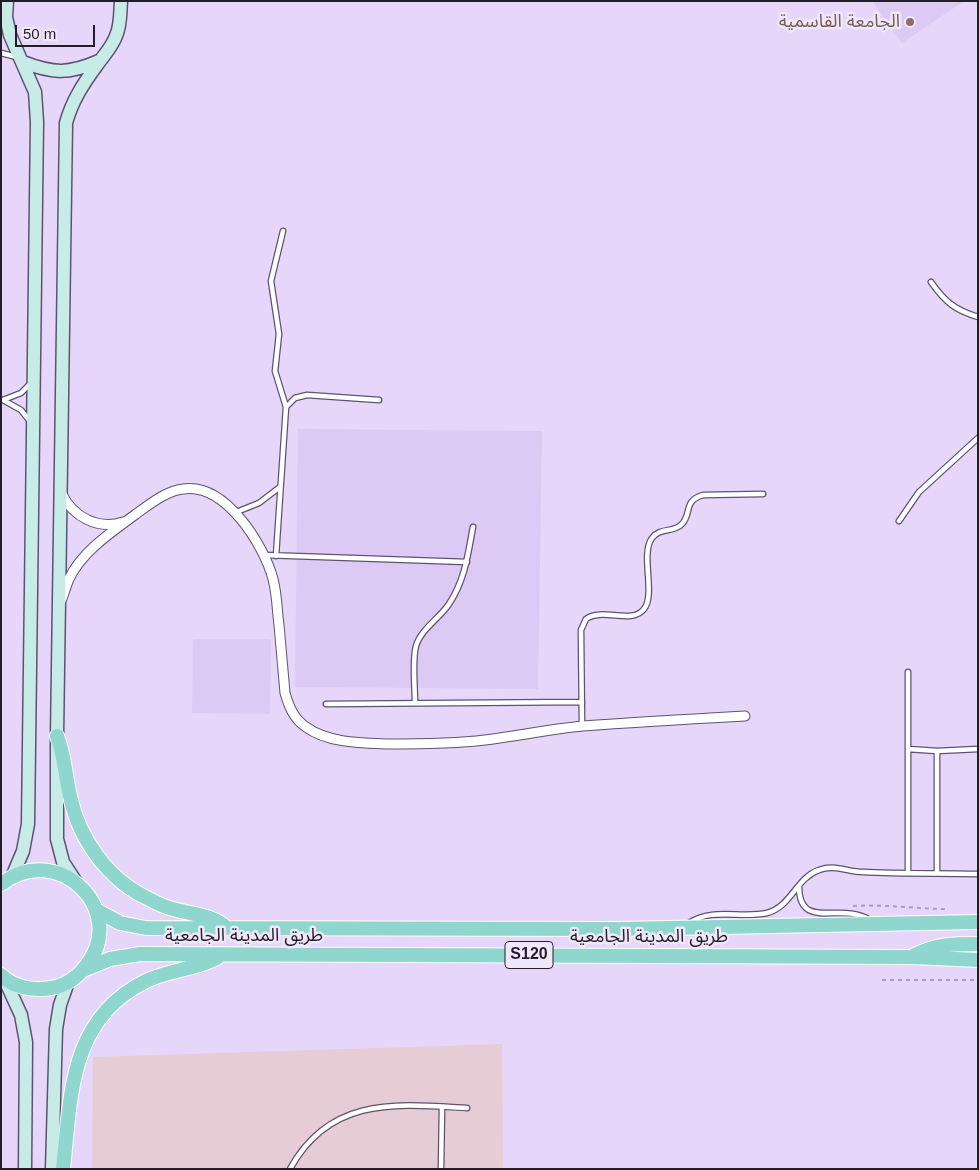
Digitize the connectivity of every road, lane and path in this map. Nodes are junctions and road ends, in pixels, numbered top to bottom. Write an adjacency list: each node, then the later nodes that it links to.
1 (7, 1): 3 (street)
2 (121, 1): 6 (street)
3 (4, 22): 5 (street)
4 (1, 53): 5 (lane)
5 (21, 60): 6 (street); 10 (street)
6 (100, 61): 17 (street)
7 (283, 231): 13 (lane)
8 (931, 282): 9 (lane)
9 (978, 317)
10 (33, 379): 11 (lane); 14 (street)
11 (2, 400): 14 (lane)
12 (379, 400): 13 (lane)
13 (286, 406): 16 (lane)
14 (33, 425): 40 (street)
15 (978, 438): 20 (lane)
16 (280, 487): 19 (lane); 24 (lane)
17 (61, 493): 21 (street); 26 (street)
18 (763, 494): 28 (lane)
19 (234, 513): 21 (street); 23 (street)
20 (899, 521)
21 (126, 522): 26 (street)
22 (473, 527): 25 (lane)
23 (264, 556): 24 (lane); 32 (street)
24 (276, 556): 25 (lane)
25 (467, 562): 29 (lane)
26 (59, 609): 33 (street)
27 (908, 672): 34 (lane)
28 (582, 702): 29 (lane); 32 (lane)
29 (415, 703): 30 (lane)
30 (326, 704)
31 (745, 716): 32 (street)
32 (582, 726)
33 (57, 736): 41 (street); 49 (main road)
34 (908, 749): 36 (lane); 37 (lane)
35 (978, 749): 36 (lane)
36 (937, 751): 38 (lane)
37 (908, 873): 38 (lane); 42 (lane)
38 (937, 873): 39 (lane)
39 (978, 874)
40 (7, 880): 41 (main road)
41 (76, 882): 45 (main road)
42 (800, 884): 47 (lane); 48 (lane)
43 (845, 906): 44 (path)
44 (950, 909)
45 (96, 910): 49 (main road, طريق المدينة الجامعية / S120); 54 (main road)
46 (978, 922): 47 (main road, طريق المدينة الجامعية / S120)
47 (875, 924): 48 (main road, طريق المدينة الجامعية / S120)
48 (683, 927): 49 (main road, طريق المدينة الجامعية / S120)
49 (227, 928)
50 (978, 944): 52 (main road)
51 (222, 955): 52 (main road, طريق المدينة الجامعية / S120); 54 (main road, طريق المدينة الجامعية / S120); 63 (main road)
52 (912, 957): 53 (main road, طريق المدينة الجامعية / S120)
53 (978, 960)
54 (83, 970): 58 (main road)
55 (3, 977): 58 (main road); 61 (street)
56 (882, 980): 57 (path)
57 (978, 980)
58 (68, 982): 62 (street)
59 (442, 1107): 60 (lane); 64 (lane); 65 (lane)
60 (467, 1108)
61 (25, 1169)
62 (52, 1169)
63 (63, 1169)
64 (290, 1169)
65 (440, 1169)

